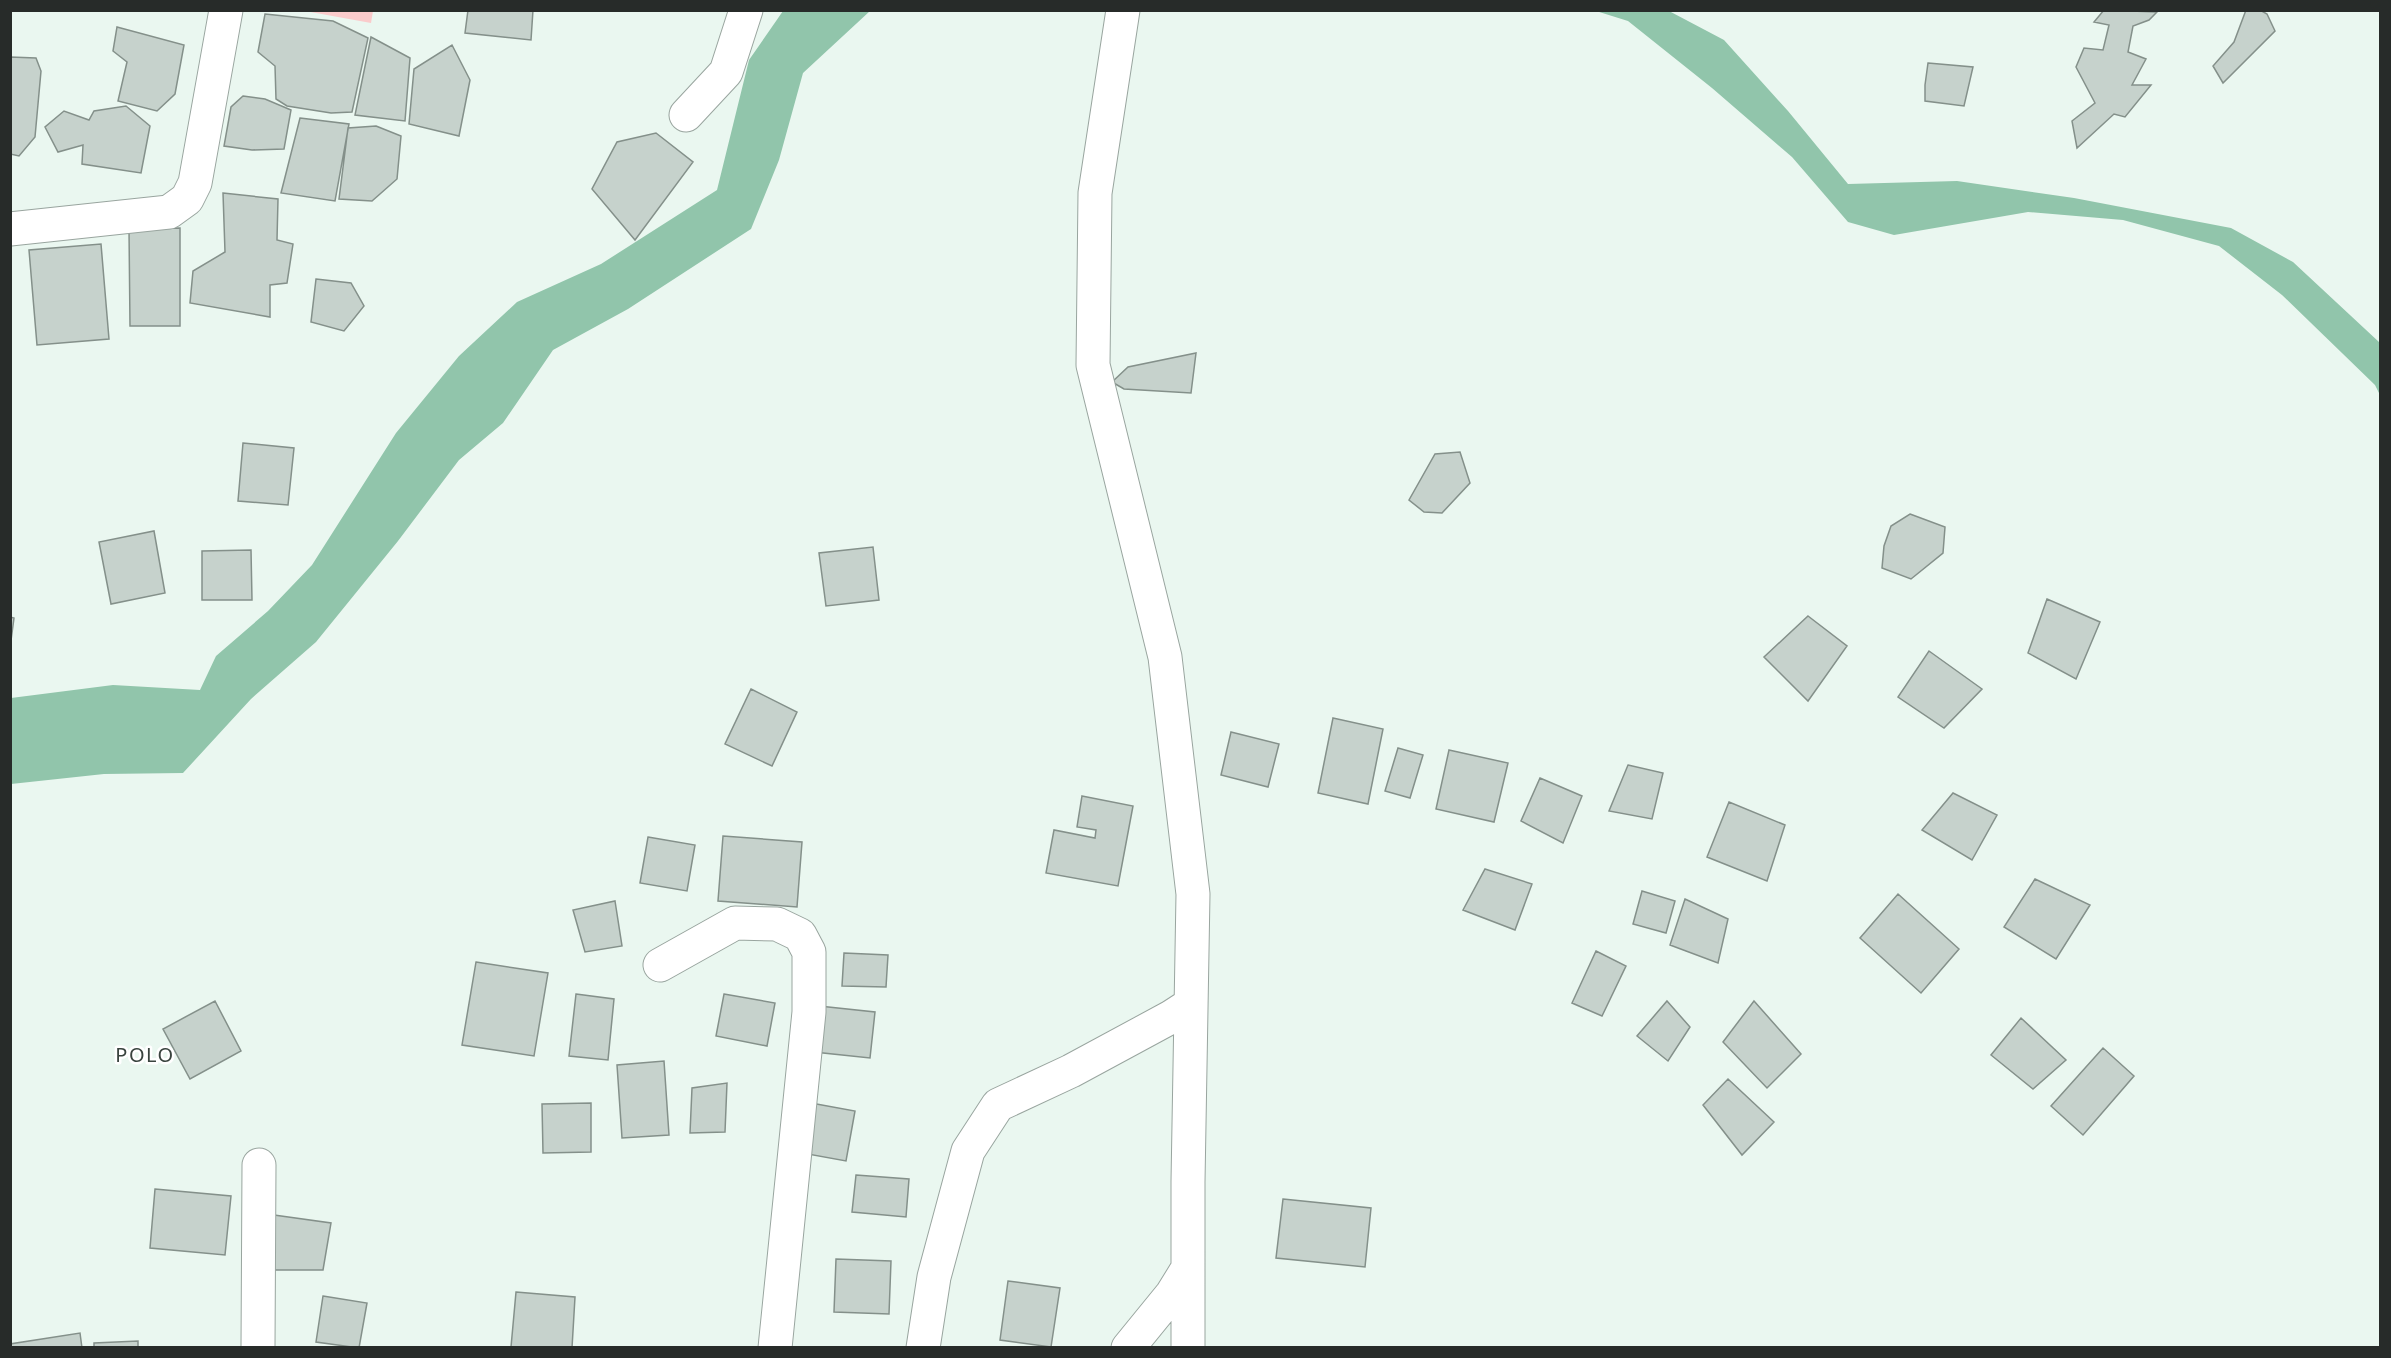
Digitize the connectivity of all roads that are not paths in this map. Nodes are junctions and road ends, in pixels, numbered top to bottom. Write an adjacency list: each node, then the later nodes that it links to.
1 (226, 10): 5 (street)
2 (746, 10): 4 (street)
3 (1123, 10): 7 (street)
4 (686, 115)
5 (10, 229)
6 (660, 965): 11 (street)
7 (1191, 1004): 9 (street); 12 (street)
8 (259, 1165): 10 (street)
9 (1188, 1268): 13 (street); 14 (street)
10 (258, 1347)
11 (775, 1347)
12 (923, 1347)
13 (1128, 1347)
14 (1188, 1347)

